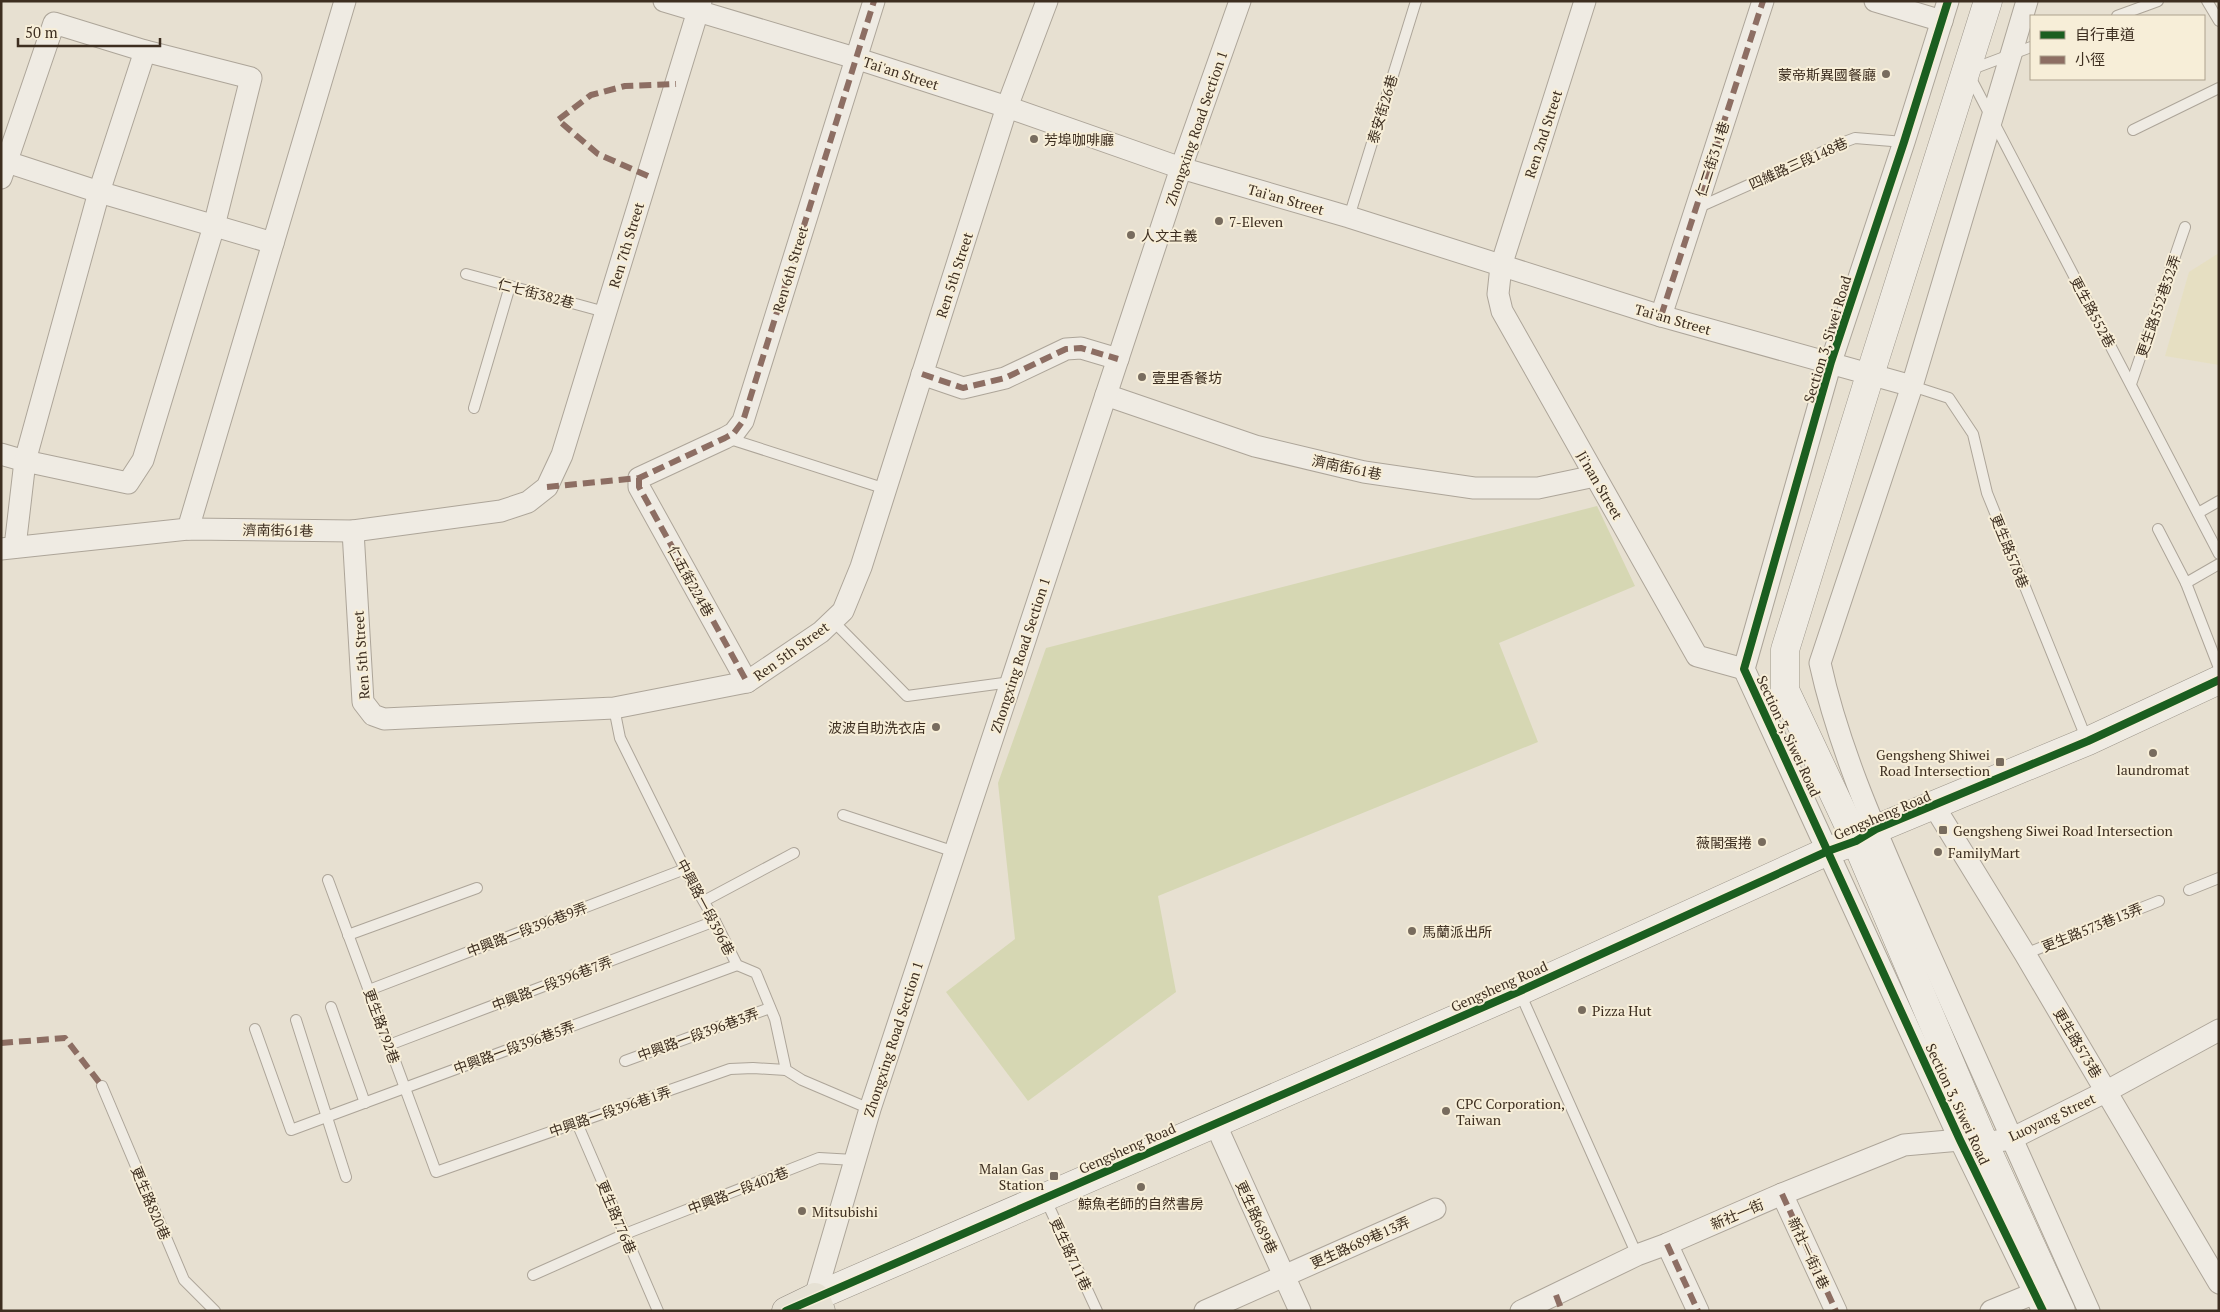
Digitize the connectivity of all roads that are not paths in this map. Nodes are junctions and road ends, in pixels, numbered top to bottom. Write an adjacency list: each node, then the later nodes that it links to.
1 (345, 1): 35 (street)
2 (664, 1): 14 (street, Tai'an Street)
3 (874, 1): 21 (street, Ren 6th Street)
4 (1047, 1): 24 (street, Ren 5th Street)
5 (1240, 1): 29 (street, Zhongxing Road Section 1)
6 (1416, 1): 32 (lane, 泰安街26巷)
7 (1585, 1): 36 (street, Ren 2nd Street)
8 (1763, 1): 31 (street, 仁二街311巷)
9 (1875, 1): 15 (street)
10 (1988, 1): 22 (street, Section 3, Siwei Road)
11 (2027, 1): 20 (street, Section 3, Siwei Road)
12 (2158, 1): 16 (lane)
13 (2207, 1): 17 (lane)
14 (700, 7): 21 (street, Tai'an Street); 39 (street, Ren 7th Street)
15 (1945, 11): 27 (street, Section 3, Siwei Road)
16 (2120, 15)
17 (2219, 21)
18 (2030, 47): 20 (lane)
19 (145, 51): 28 (street); 30 (street); 33 (street)
20 (2011, 54): 22 (lane); 25 (street, Section 3, Siwei Road)
21 (855, 58): 24 (street, Tai'an Street); 49 (street, Ren 6th Street)
22 (1967, 70): 25 (lane, 更生路552巷); 44 (street, Section 3, Siwei Road)
23 (2219, 88): 26 (lane)
24 (1007, 107): 29 (street, Tai'an Street); 43 (street, Ren 5th Street)
25 (1992, 119): 45 (lane, 更生路552巷); 46 (street, Section 3, Siwei Road)
26 (2133, 130)
27 (1904, 142): 31 (lane, 四維路三段148巷); 42 (street, Section 3, Siwei Road)
28 (3, 166): 30 (street)
29 (1181, 168): 32 (street, Tai'an Street); 41 (street, Zhongxing Road Section 1)
30 (99, 192): 33 (street); 51 (street)
31 (1696, 208): 40 (street, 仁二街311巷)
32 (1349, 217): 36 (street, Tai'an Street)
33 (214, 226): 35 (street); 51 (street)
34 (2185, 227): 45 (lane, 更生路552巷32弄)
35 (273, 243): 58 (street)
36 (1501, 266): 40 (street, Tai'an Street); 52 (street, Ji'nan Street)
37 (466, 274): 38 (lane, 仁七街382巷)
38 (510, 286): 39 (lane, 仁七街382巷); 48 (lane)
39 (605, 312): 54 (street, Ren 7th Street)
40 (1661, 316): 42 (street, Tai'an Street)
41 (1118, 359): 43 (street); 47 (street, Zhongxing Road Section 1)
42 (1831, 362): 44 (street, Tai'an Street); 67 (street, Section 3, Siwei Road)
43 (922, 374): 55 (street, Ren 5th Street)
44 (1870, 375): 46 (street, Tai'an Street); 75 (street, Section 3, Siwei Road)
45 (2131, 384): 57 (lane, 更生路552巷)
46 (1912, 386): 72 (lane, 更生路578巷); 75 (street, Section 3, Siwei Road)
47 (1106, 395): 52 (street, 濟南街61巷); 70 (street, Zhongxing Road Section 1)
48 (474, 408)
49 (725, 438): 53 (street, Ren 6th Street); 55 (lane)
50 (1, 454): 51 (street)
51 (25, 461): 61 (street)
52 (1595, 476): 67 (street, Ji'nan Street)
53 (639, 478): 69 (street, 仁五街224巷)
54 (547, 487): 60 (street, 濟南街61巷)
55 (886, 488): 65 (street, Ren 5th Street)
56 (2219, 501): 57 (lane)
57 (2198, 512): 62 (lane, 更生路552巷)
58 (188, 529): 60 (street, 濟南街61巷); 61 (street, 濟南街61巷)
59 (2158, 529): 64 (lane)
60 (353, 531): 71 (street, Ren 5th Street)
61 (8, 548)
62 (2219, 554)
63 (2219, 564): 64 (lane)
64 (2186, 583): 66 (lane)
65 (832, 621): 69 (street, Ren 5th Street); 70 (lane)
66 (2219, 668)
67 (1744, 669): 76 (street, Section 3, Siwei Road)
68 (2219, 680): 72 (street, Gengsheng Road)
69 (747, 682): 71 (street, Ren 5th Street)
70 (1011, 682): 77 (street, Zhongxing Road Section 1)
71 (614, 708): 79 (lane, 中興路一段396巷)
72 (2088, 740): 73 (street, Gengsheng Road)
73 (1934, 806): 75 (street, Gengsheng Road); 88 (street, 更生路573巷)
74 (843, 815): 77 (lane)
75 (1866, 835): 76 (street, Gengsheng Road); 108 (street, Section 3, Siwei Road)
76 (1828, 851): 91 (street, Gengsheng Road); 108 (street, Section 3, Siwei Road)
77 (955, 852): 104 (street, Zhongxing Road Section 1)
78 (794, 853): 84 (lane)
79 (685, 869): 84 (lane, 中興路一段396巷); 90 (lane, 中興路一段396巷9弄)
80 (2219, 878): 83 (lane)
81 (328, 880): 87 (lane, 更生路792巷)
82 (477, 888): 87 (lane)
83 (2189, 890)
84 (704, 901): 86 (lane, 中興路一段396巷)
85 (2158, 901): 88 (lane, 更生路573巷13弄)
86 (715, 921): 89 (lane, 中興路一段396巷); 97 (lane, 中興路一段396巷7弄)
87 (348, 935): 90 (lane, 更生路792巷)
88 (2025, 954): 102 (street, 更生路573巷)
89 (737, 964): 93 (lane, 中興路一段396巷); 101 (lane, 中興路一段396巷5弄)
90 (369, 990): 97 (lane, 更生路792巷)
91 (1520, 991): 107 (street, Gengsheng Road); 117 (lane)
92 (331, 1007): 103 (lane)
93 (770, 1008): 98 (lane, 中興路一段396巷3弄); 99 (lane, 中興路一段396巷)
94 (296, 1020): 105 (lane)
95 (255, 1029): 105 (lane, 中興路一段396巷5弄)
96 (2219, 1030): 102 (street, Luoyang Street)
97 (389, 1045): 101 (lane, 更生路792巷)
98 (625, 1061)
99 (786, 1070): 104 (lane); 106 (lane, 中興路一段396巷1弄)
100 (102, 1086): 124 (lane, 更生路820巷)
101 (405, 1088): 103 (lane, 中興路一段396巷5弄); 110 (lane, 更生路792巷)
102 (2107, 1091): 108 (street, Luoyang Street); 120 (street, 更生路573巷)
103 (365, 1103): 105 (lane, 中興路一段396巷5弄)
104 (870, 1109): 109 (street, Zhongxing Road Section 1)
105 (328, 1116): 111 (lane)
106 (577, 1123): 110 (lane, 中興路一段396巷1弄); 115 (lane, 更生路776巷)
107 (1215, 1123): 113 (street, Gengsheng Road); 119 (street, 更生路689巷)
108 (1985, 1141): 112 (street, 新社一街); 121 (street, Section 3, Siwei Road); 134 (street, Section 3, Siwei Road); 135 (street, Section 3, Siwei Road)
109 (854, 1160): 115 (lane, 中興路一段402巷); 123 (street, Zhongxing Road Section 1)
110 (436, 1172)
111 (346, 1177)
112 (1782, 1194): 116 (street, 新社一街); 132 (street, 新社一街1巷)
113 (1045, 1198): 123 (street, Gengsheng Road); 127 (lane, 更生路711巷)
114 (1435, 1209): 119 (street, 更生路689巷13弄)
115 (625, 1234): 118 (lane, 中興路一段402巷); 125 (lane, 更生路776巷)
116 (1667, 1244): 117 (street, 新社一街); 131 (street)
117 (1637, 1255): 122 (street, 新社一街)
118 (533, 1275)
119 (1284, 1276): 128 (street, 更生路689巷13弄); 129 (street, 更生路689巷)
120 (2219, 1283)
121 (2039, 1302): 133 (street)
122 (1559, 1303): 130 (street, 新社一街)
123 (818, 1304): 126 (main road, Gengsheng Road)
124 (215, 1311)
125 (658, 1311)
126 (786, 1311)
127 (1097, 1311)
128 (1205, 1311)
129 (1300, 1311)
130 (1521, 1311)
131 (1698, 1311)
132 (1836, 1311)
133 (1991, 1311)
134 (2061, 1311)
135 (2089, 1311)

